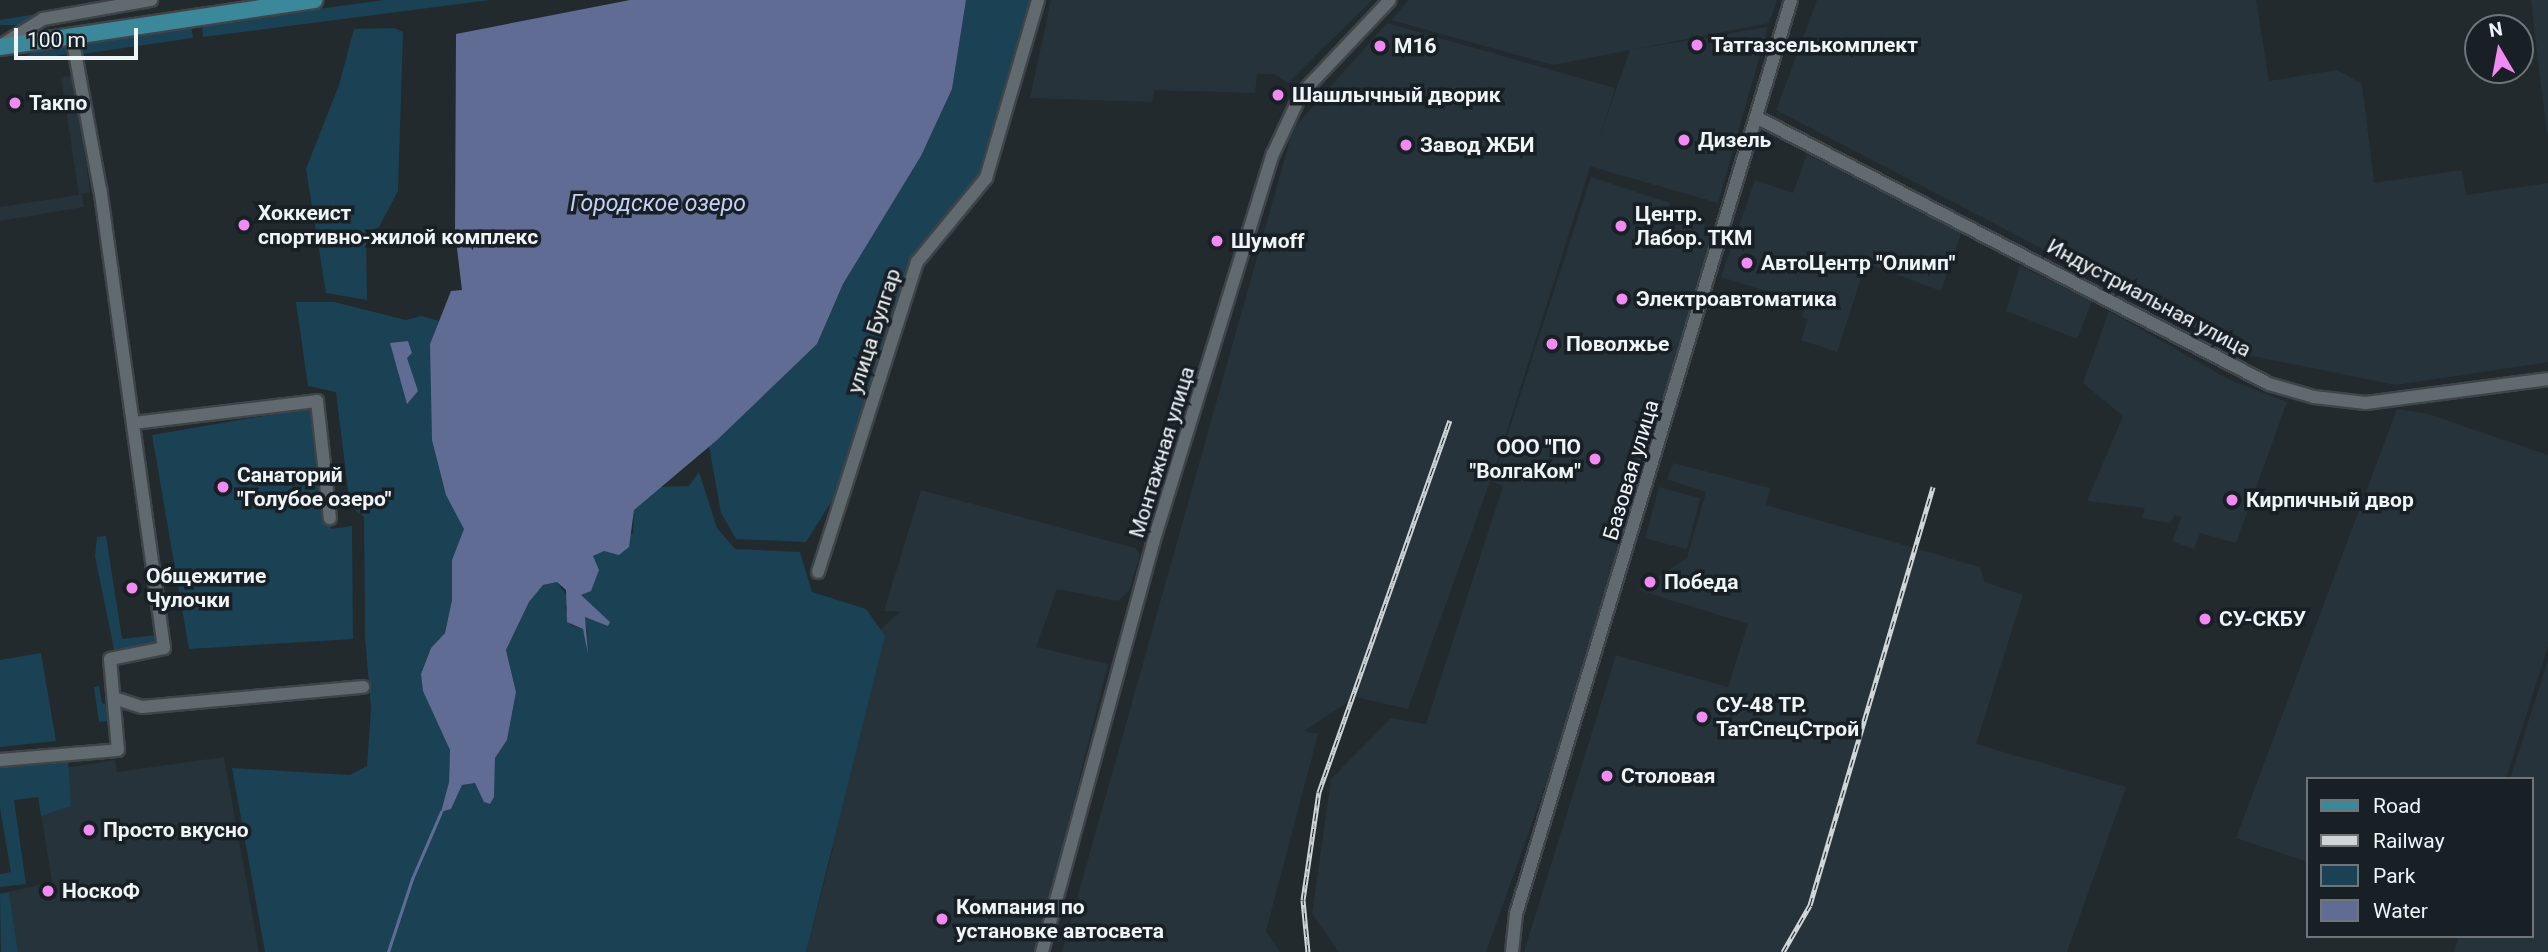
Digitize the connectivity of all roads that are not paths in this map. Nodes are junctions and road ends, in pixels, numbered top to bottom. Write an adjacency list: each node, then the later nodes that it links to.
1 (151, 0): 7 (street)
2 (315, 0): 6 (main road)
3 (1038, 0): 12 (street, улица Булгар)
4 (1390, 0): 16 (street, Монтажная улица)
5 (1791, 0): 8 (street, Базовая улица)
6 (72, 37): 7 (main road); 10 (street)
7 (0, 47)
8 (1758, 118): 9 (street, Индустриальная улица); 17 (street, Базовая улица)
9 (2548, 379)
10 (133, 423): 11 (street); 14 (street)
11 (330, 518)
12 (818, 572)
13 (363, 687): 14 (street)
14 (114, 698): 15 (street)
15 (0, 760)
16 (1042, 952)
17 (1512, 952)

